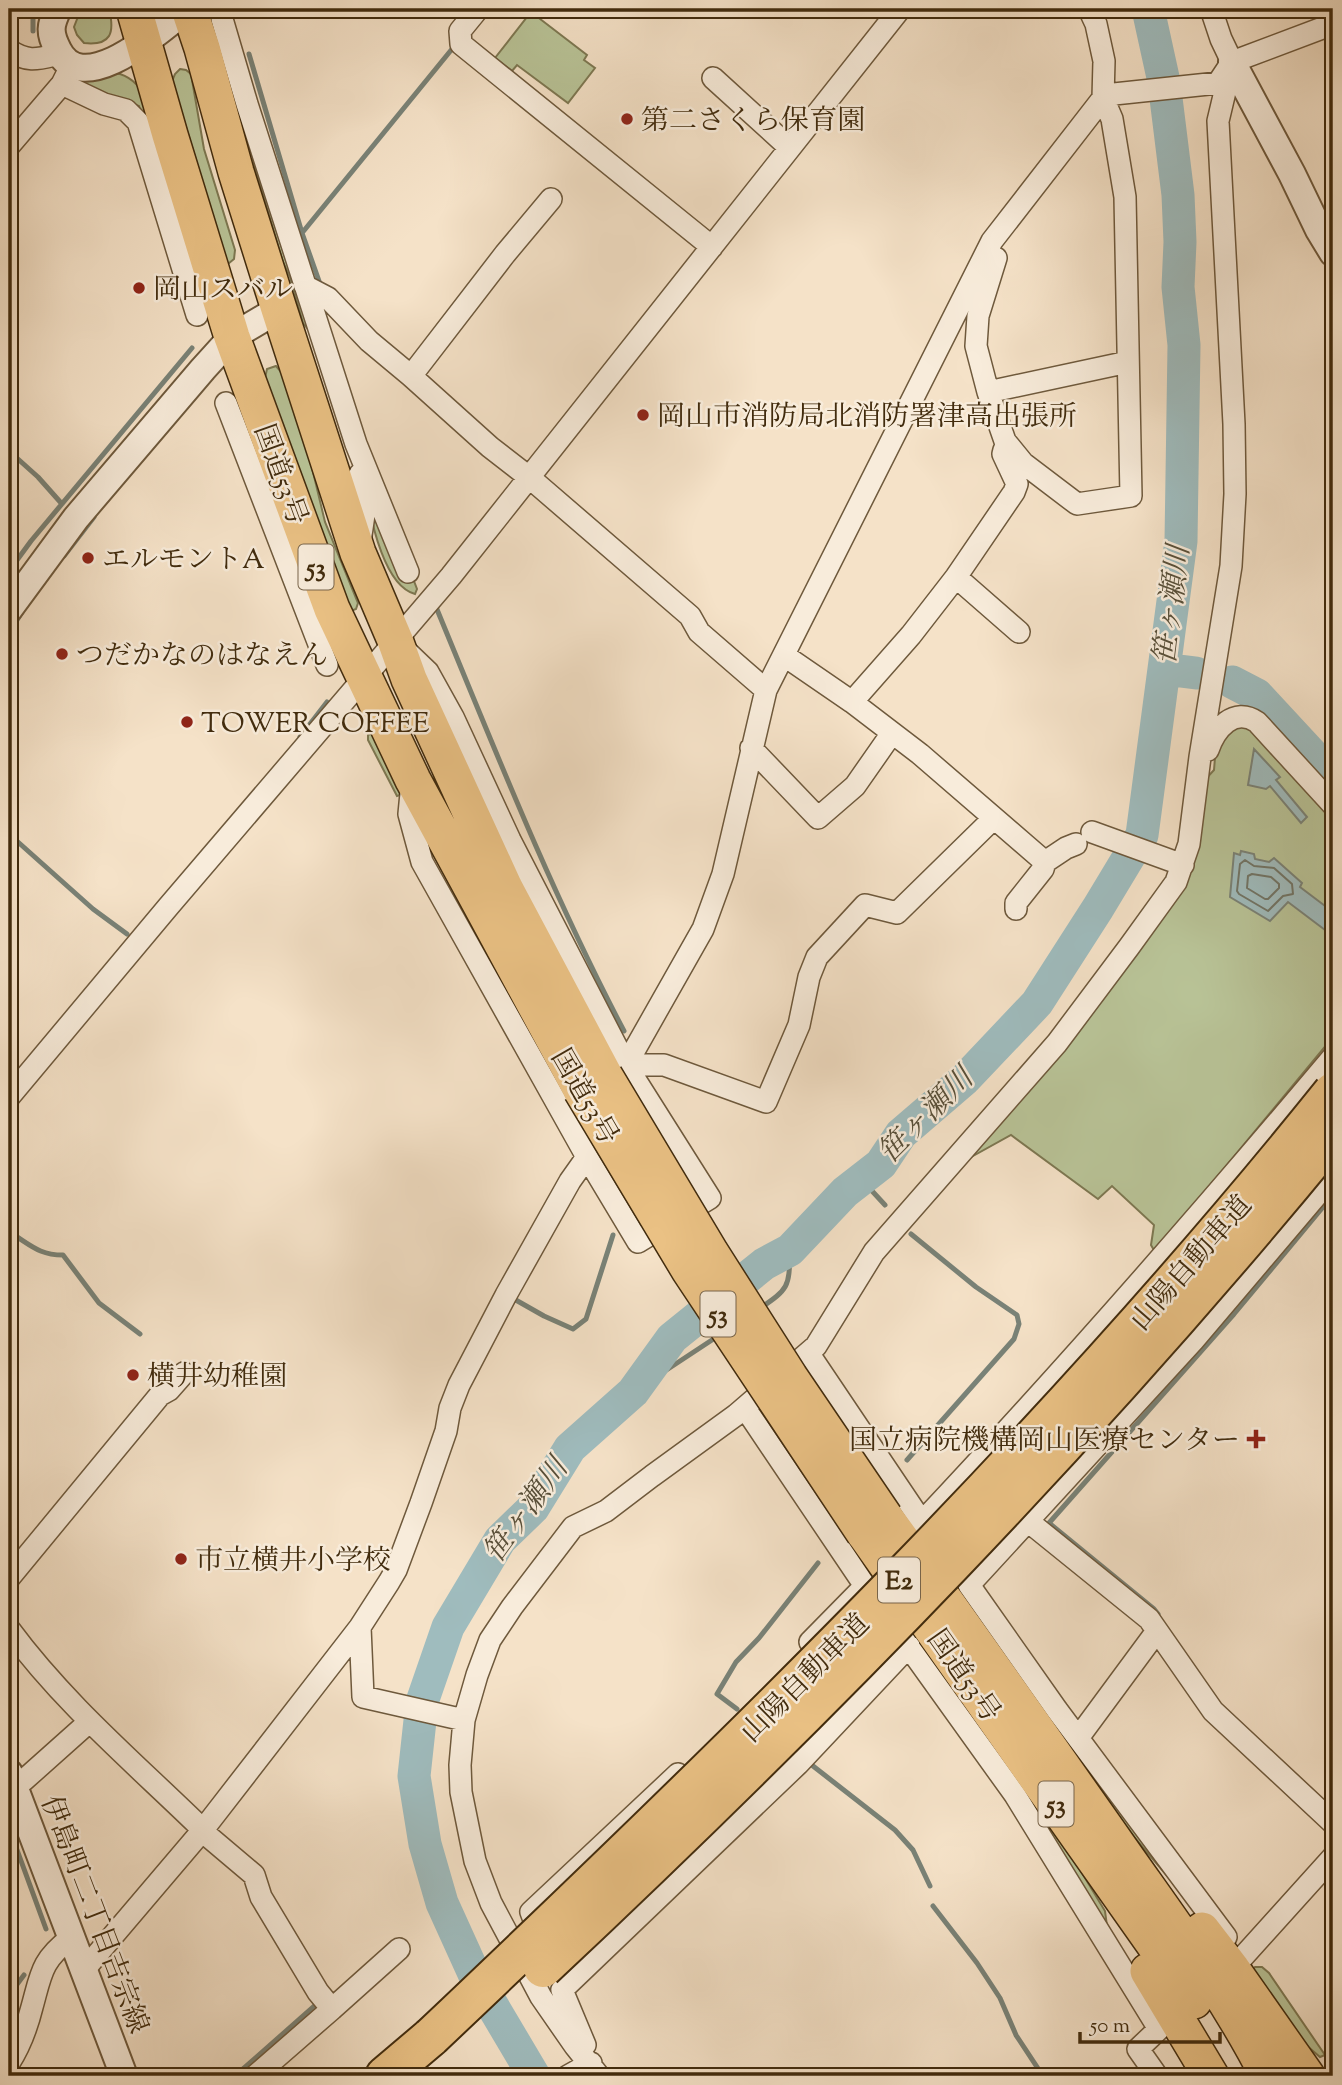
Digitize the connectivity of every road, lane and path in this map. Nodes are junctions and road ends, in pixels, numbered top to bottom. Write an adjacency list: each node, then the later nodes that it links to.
1 (58, 9): 13 (street)
2 (134, 9): 10 (highway, 国道53号 / 53)
3 (188, 9): 10 (street); 11 (highway, 国道53号 / 53)
4 (478, 9): 25 (street)
5 (900, 9): 20 (street)
6 (1089, 9): 16 (street)
7 (1210, 9): 14 (street)
8 (222, 19): 17 (street)
9 (1333, 24): 14 (street)
10 (143, 43): 13 (street); 18 (highway, 国道53号 / 53)
11 (202, 48): 17 (street); 21 (highway, 国道53号 / 53)
12 (9, 50): 13 (street)
13 (65, 67): 19 (street); 23 (street)
14 (1225, 73): 16 (street); 26 (street); 56 (street)
15 (713, 78): 20 (street)
16 (1109, 96): 24 (street); 32 (street)
17 (247, 104): 21 (street); 28 (street)
18 (170, 135): 23 (street); 27 (highway, 国道53号 / 53)
19 (9, 146)
20 (790, 148): 25 (street)
21 (236, 172): 29 (highway, 国道53号 / 53)
22 (551, 199): 33 (street)
23 (162, 204): 27 (street); 30 (street)
24 (1002, 229): 34 (street); 49 (street)
25 (712, 247): 38 (street)
26 (1333, 253)
27 (206, 254): 31 (highway, 国道53号 / 53)
28 (304, 286): 33 (street); 37 (street)
29 (279, 309): 31 (street); 41 (highway, 国道53号 / 53)
30 (197, 315)
31 (232, 337): 39 (highway, 国道53号 / 53); 45 (street)
32 (1128, 362): 34 (street); 36 (street)
33 (411, 376): 38 (street)
34 (988, 392): 36 (street)
35 (226, 403): 40 (street)
36 (1005, 440): 44 (street)
37 (356, 444): 41 (street); 43 (street)
38 (530, 478): 48 (street); 52 (street)
39 (288, 490): 40 (street); 46 (highway, 国道53号 / 53)
40 (273, 526): 42 (street)
41 (358, 553): 48 (highway, 国道53号 / 53)
42 (288, 564): 46 (street); 50 (street)
43 (408, 572)
44 (956, 577): 47 (street); 53 (street)
45 (9, 609)
46 (332, 609): 51 (highway, 国道53号 / 53)
47 (1019, 632)
48 (395, 640): 51 (street); 66 (highway, 国道53号 / 53)
49 (785, 656): 52 (street); 53 (street)
50 (327, 665)
51 (364, 679): 57 (highway, 国道53号 / 53); 68 (street)
52 (766, 690): 55 (street)
53 (852, 702): 54 (street)
54 (892, 733): 55 (street); 59 (street)
55 (751, 748): 66 (street)
56 (1200, 757): 58 (street); 62 (street)
57 (413, 780): 60 (street); 63 (highway, 国道53号 / 53)
58 (1333, 806)
59 (994, 818): 61 (street); 66 (street)
60 (422, 862): 63 (street); 70 (street)
61 (1045, 862): 62 (street); 64 (street)
62 (1180, 863): 72 (street)
63 (475, 897): 66 (highway, 国道53号 / 53)
64 (1016, 909)
65 (1333, 1057): 76 (street)
66 (604, 1077): 70 (street); 78 (highway, 国道53号 / 53, bridge)
67 (1333, 1092): 103 (highway, 山陽自動車道 / E2, bridge)
68 (9, 1097)
69 (1333, 1135): 103 (highway, 山陽自動車道 / E2, bridge)
70 (587, 1157): 83 (street)
71 (1333, 1176): 77 (street)
72 (809, 1354): 74 (street); 75 (street)
73 (184, 1373): 80 (street)
74 (745, 1409): 79 (street); 87 (street)
75 (891, 1475): 76 (street); 79 (street)
76 (922, 1522): 81 (street)
77 (1029, 1522): 81 (street); 85 (street)
78 (875, 1525): 91 (highway, 国道53号 / 53); 95 (highway, 国道53号 / 53)
79 (827, 1530): 82 (street)
80 (9, 1578)
81 (969, 1585): 89 (street)
82 (864, 1586): 86 (street); 100 (street)
83 (360, 1627): 87 (street); 93 (street)
84 (9, 1629): 88 (street)
85 (1157, 1631): 89 (street); 92 (street)
86 (909, 1646): 100 (street); 109 (street)
87 (458, 1719): 105 (street)
88 (89, 1722): 90 (street); 93 (street)
89 (1078, 1738): 98 (street)
90 (11, 1779): 96 (street, 伊島町二丁目吉宗線)
91 (1080, 1791): 98 (highway, 53); 102 (highway, 国道53号 / 53)
92 (1333, 1823)
93 (202, 1830): 99 (street); 101 (street)
94 (1333, 1857): 98 (street)
95 (1109, 1877): 110 (highway, 53); 111 (highway, 国道53号 / 53)
96 (71, 1938): 99 (street, 伊島町二丁目吉宗線); 104 (street)
97 (399, 1949): 101 (street)
98 (1237, 1963): 114 (highway, 53)
99 (83, 1971): 107 (street, 伊島町二丁目吉宗線)
100 (562, 1990): 105 (street)
101 (326, 2002): 106 (street)
102 (1249, 2040): 112 (highway, 国道53号 / 53); 113 (highway)
103 (434, 2058): 108 (highway, 山陽自動車道 / E2)
104 (9, 2063)
105 (587, 2072)
106 (267, 2073)
107 (124, 2076)
108 (385, 2076)
109 (1157, 2076)
110 (1211, 2076)
111 (1245, 2076)
112 (1268, 2076)
113 (1277, 2076)
114 (1307, 2076)

